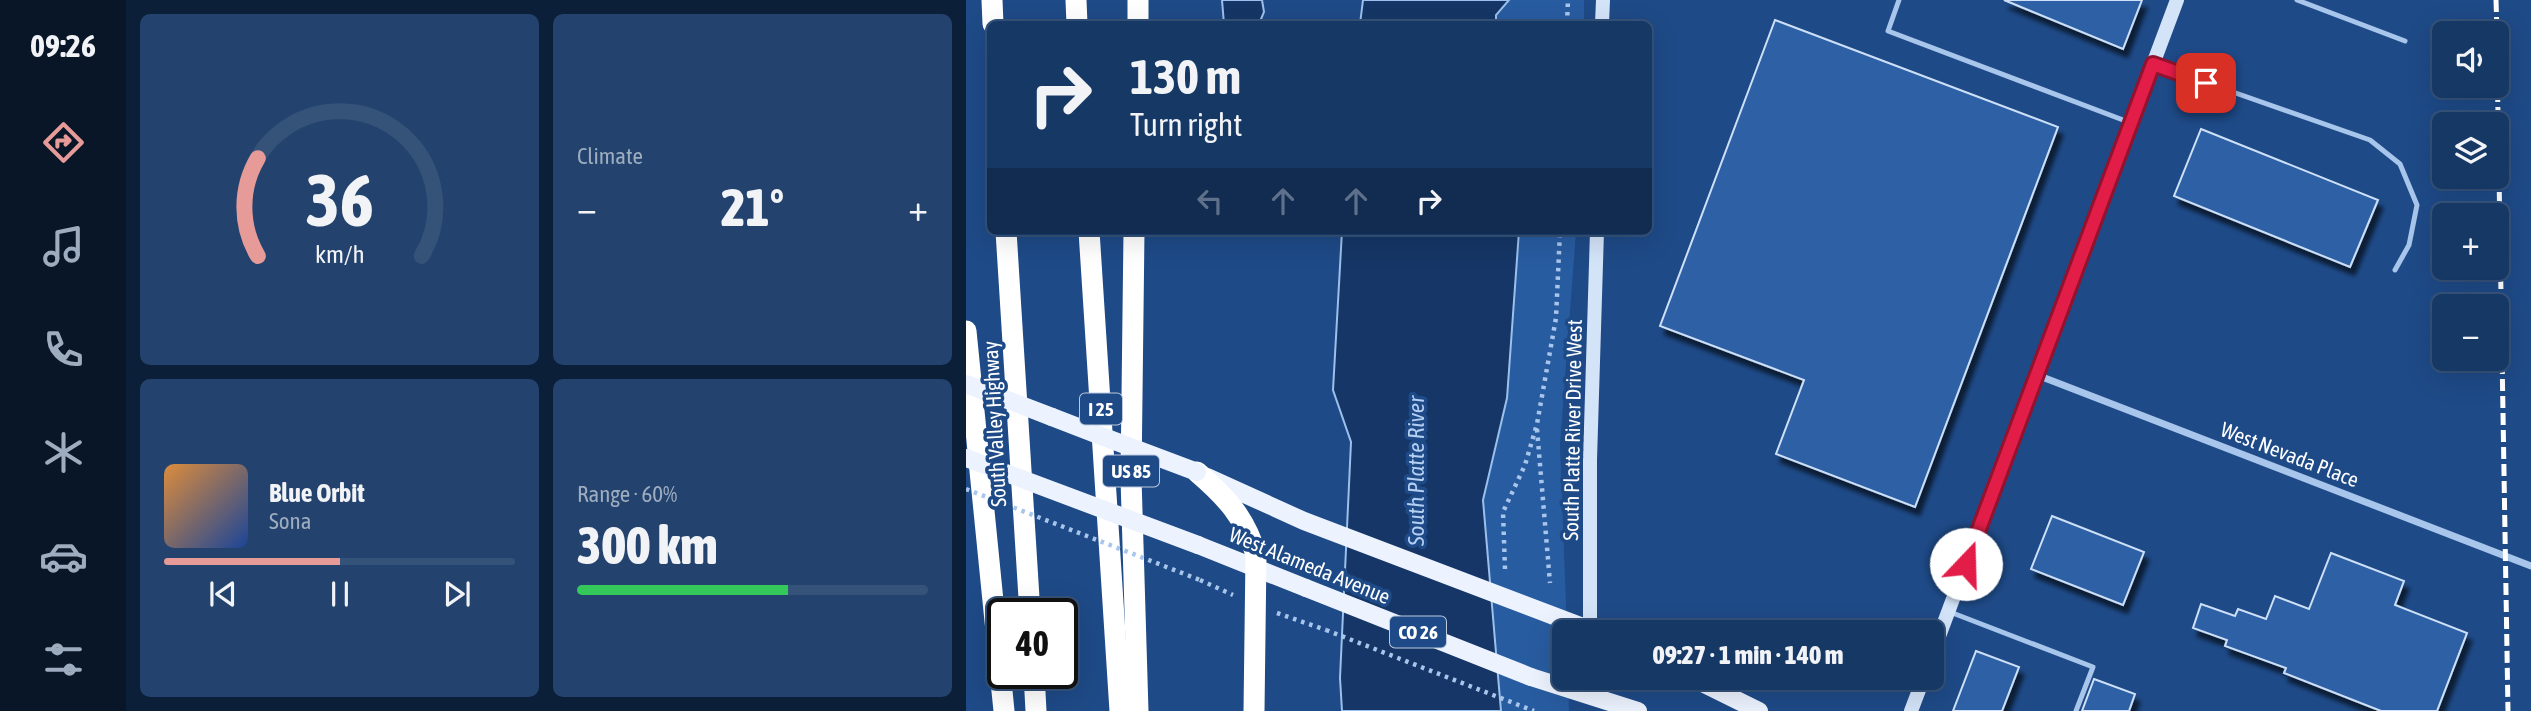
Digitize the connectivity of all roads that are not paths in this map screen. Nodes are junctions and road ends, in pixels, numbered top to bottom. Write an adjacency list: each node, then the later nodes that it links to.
1 (992, 0): 8 (highway)
2 (1076, 0): 9 (highway)
3 (1139, 0): 10 (highway)
4 (1603, 0): 11 (street)
5 (1899, 0): 14 (lane)
6 (2177, 0): 13 (street)
7 (2297, 0): 12 (lane)
8 (993, 21)
9 (1077, 21)
10 (1138, 21)
11 (1602, 21)
12 (2405, 41)
13 (2153, 64): 14 (street); 19 (lane)
14 (2131, 123): 21 (street)
15 (1006, 235): 27 (highway, South Valley Highway)
16 (1089, 235): 37 (highway, I 25)
17 (1134, 235): 38 (highway, US 85)
18 (1597, 235): 30 (street, South Platte River Drive West)
19 (2395, 270)
20 (966, 331): 35 (highway)
21 (2037, 375): 25 (street, West Nevada Place); 28 (street)
22 (966, 384): 24 (main road, West Alameda Avenue, bridge)
23 (966, 458): 26 (main road, West Alameda Avenue / CO 26, bridge)
24 (1197, 472): 26 (highway); 29 (main road, West Alameda Avenue)
25 (2531, 566)
26 (1257, 569): 39 (highway); 40 (main road, West Alameda Avenue / CO 26, bridge)
27 (1029, 598)
28 (1948, 611): 31 (street); 43 (lane)
29 (1567, 620)
30 (1593, 620)
31 (1944, 622)
32 (1035, 689): 36 (highway)
33 (1716, 690): 41 (main road)
34 (1919, 690): 42 (street)
35 (1004, 711)
36 (1036, 711)
37 (1120, 711)
38 (1138, 711)
39 (1254, 711)
40 (1638, 711)
41 (1759, 711)
42 (1911, 711)
43 (2076, 711)

